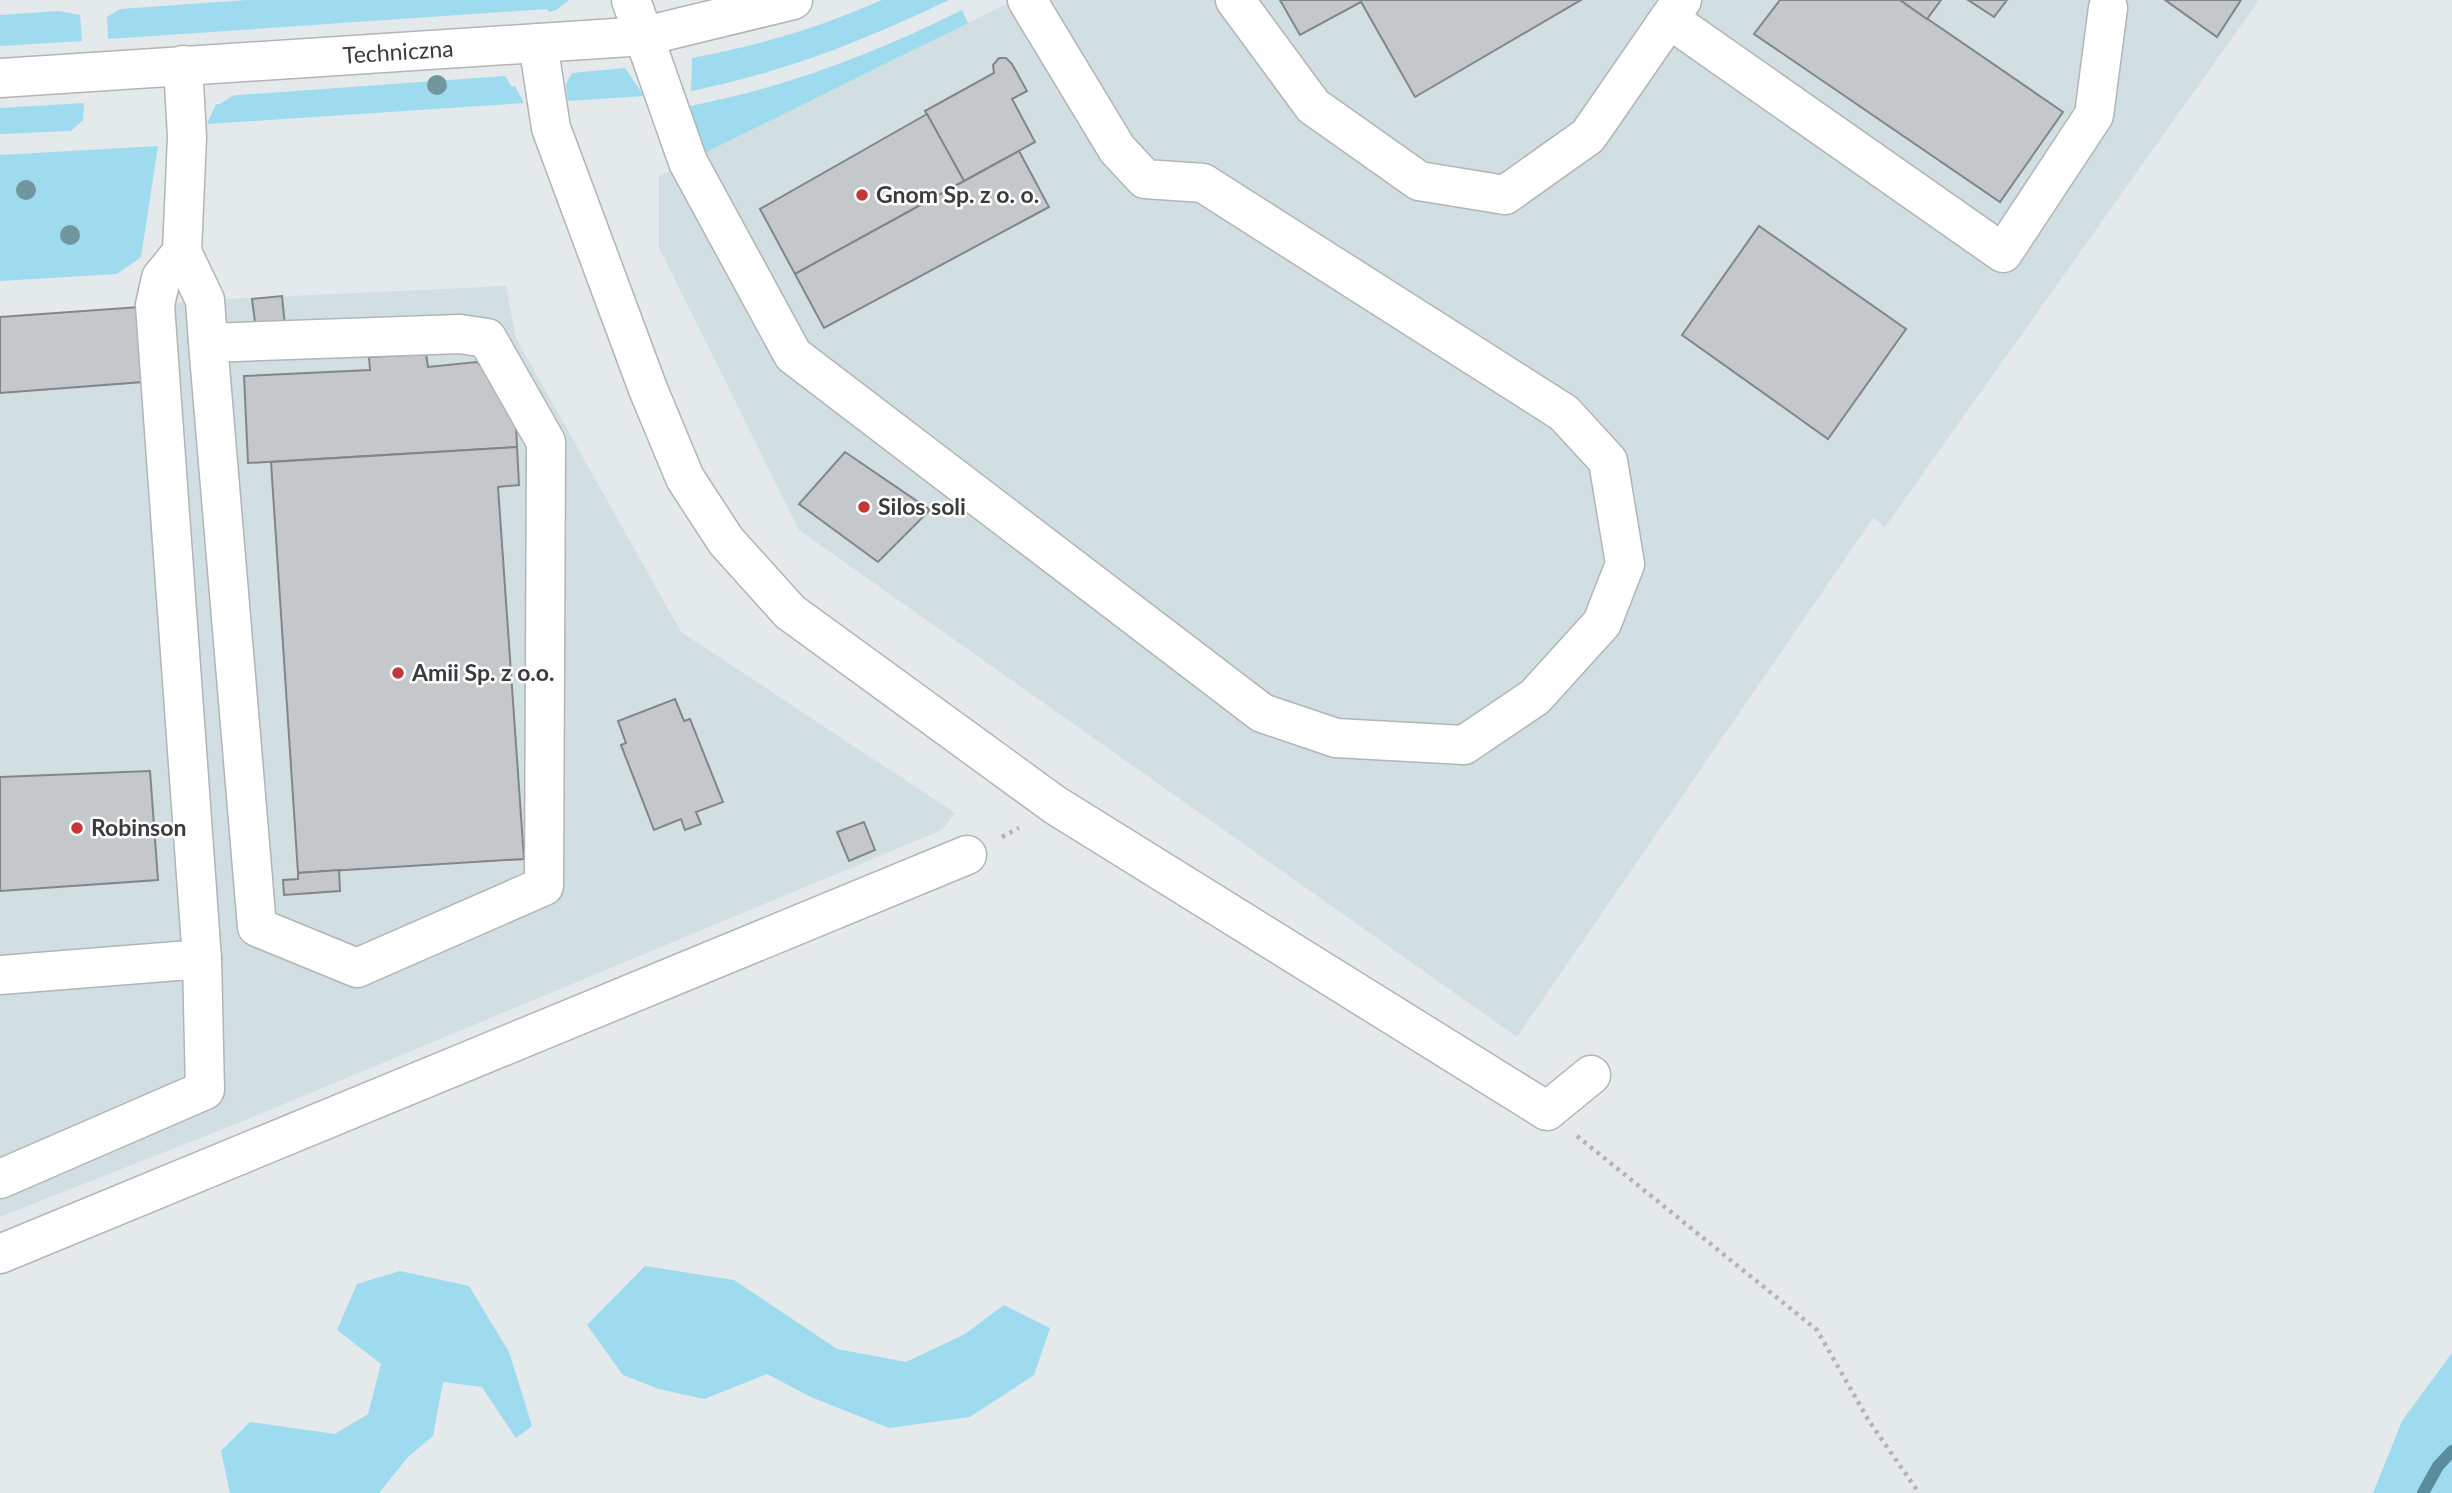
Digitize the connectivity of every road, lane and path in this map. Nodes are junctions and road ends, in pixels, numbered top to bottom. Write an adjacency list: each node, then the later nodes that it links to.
1 (631, 0): 7 (street)
2 (793, 0): 7 (street, Techniczna)
3 (1027, 0): 7 (street)
4 (1236, 0): 6 (street)
5 (2108, 8): 6 (street)
6 (1676, 10)
7 (645, 36): 8 (street, Techniczna)
8 (538, 43): 9 (street, Techniczna); 13 (street)
9 (183, 65): 10 (street, Techniczna); 11 (street)
10 (0, 78)
11 (182, 252): 12 (street); 15 (street)
12 (208, 343): 12 (street)
13 (1055, 805): 14 (path); 18 (street)
14 (967, 855): 20 (street)
15 (202, 958): 16 (street); 19 (street)
16 (0, 975)
17 (1591, 1074): 18 (street)
18 (1546, 1111): 21 (path)
19 (0, 1179)
20 (0, 1254)
21 (1919, 1493)

